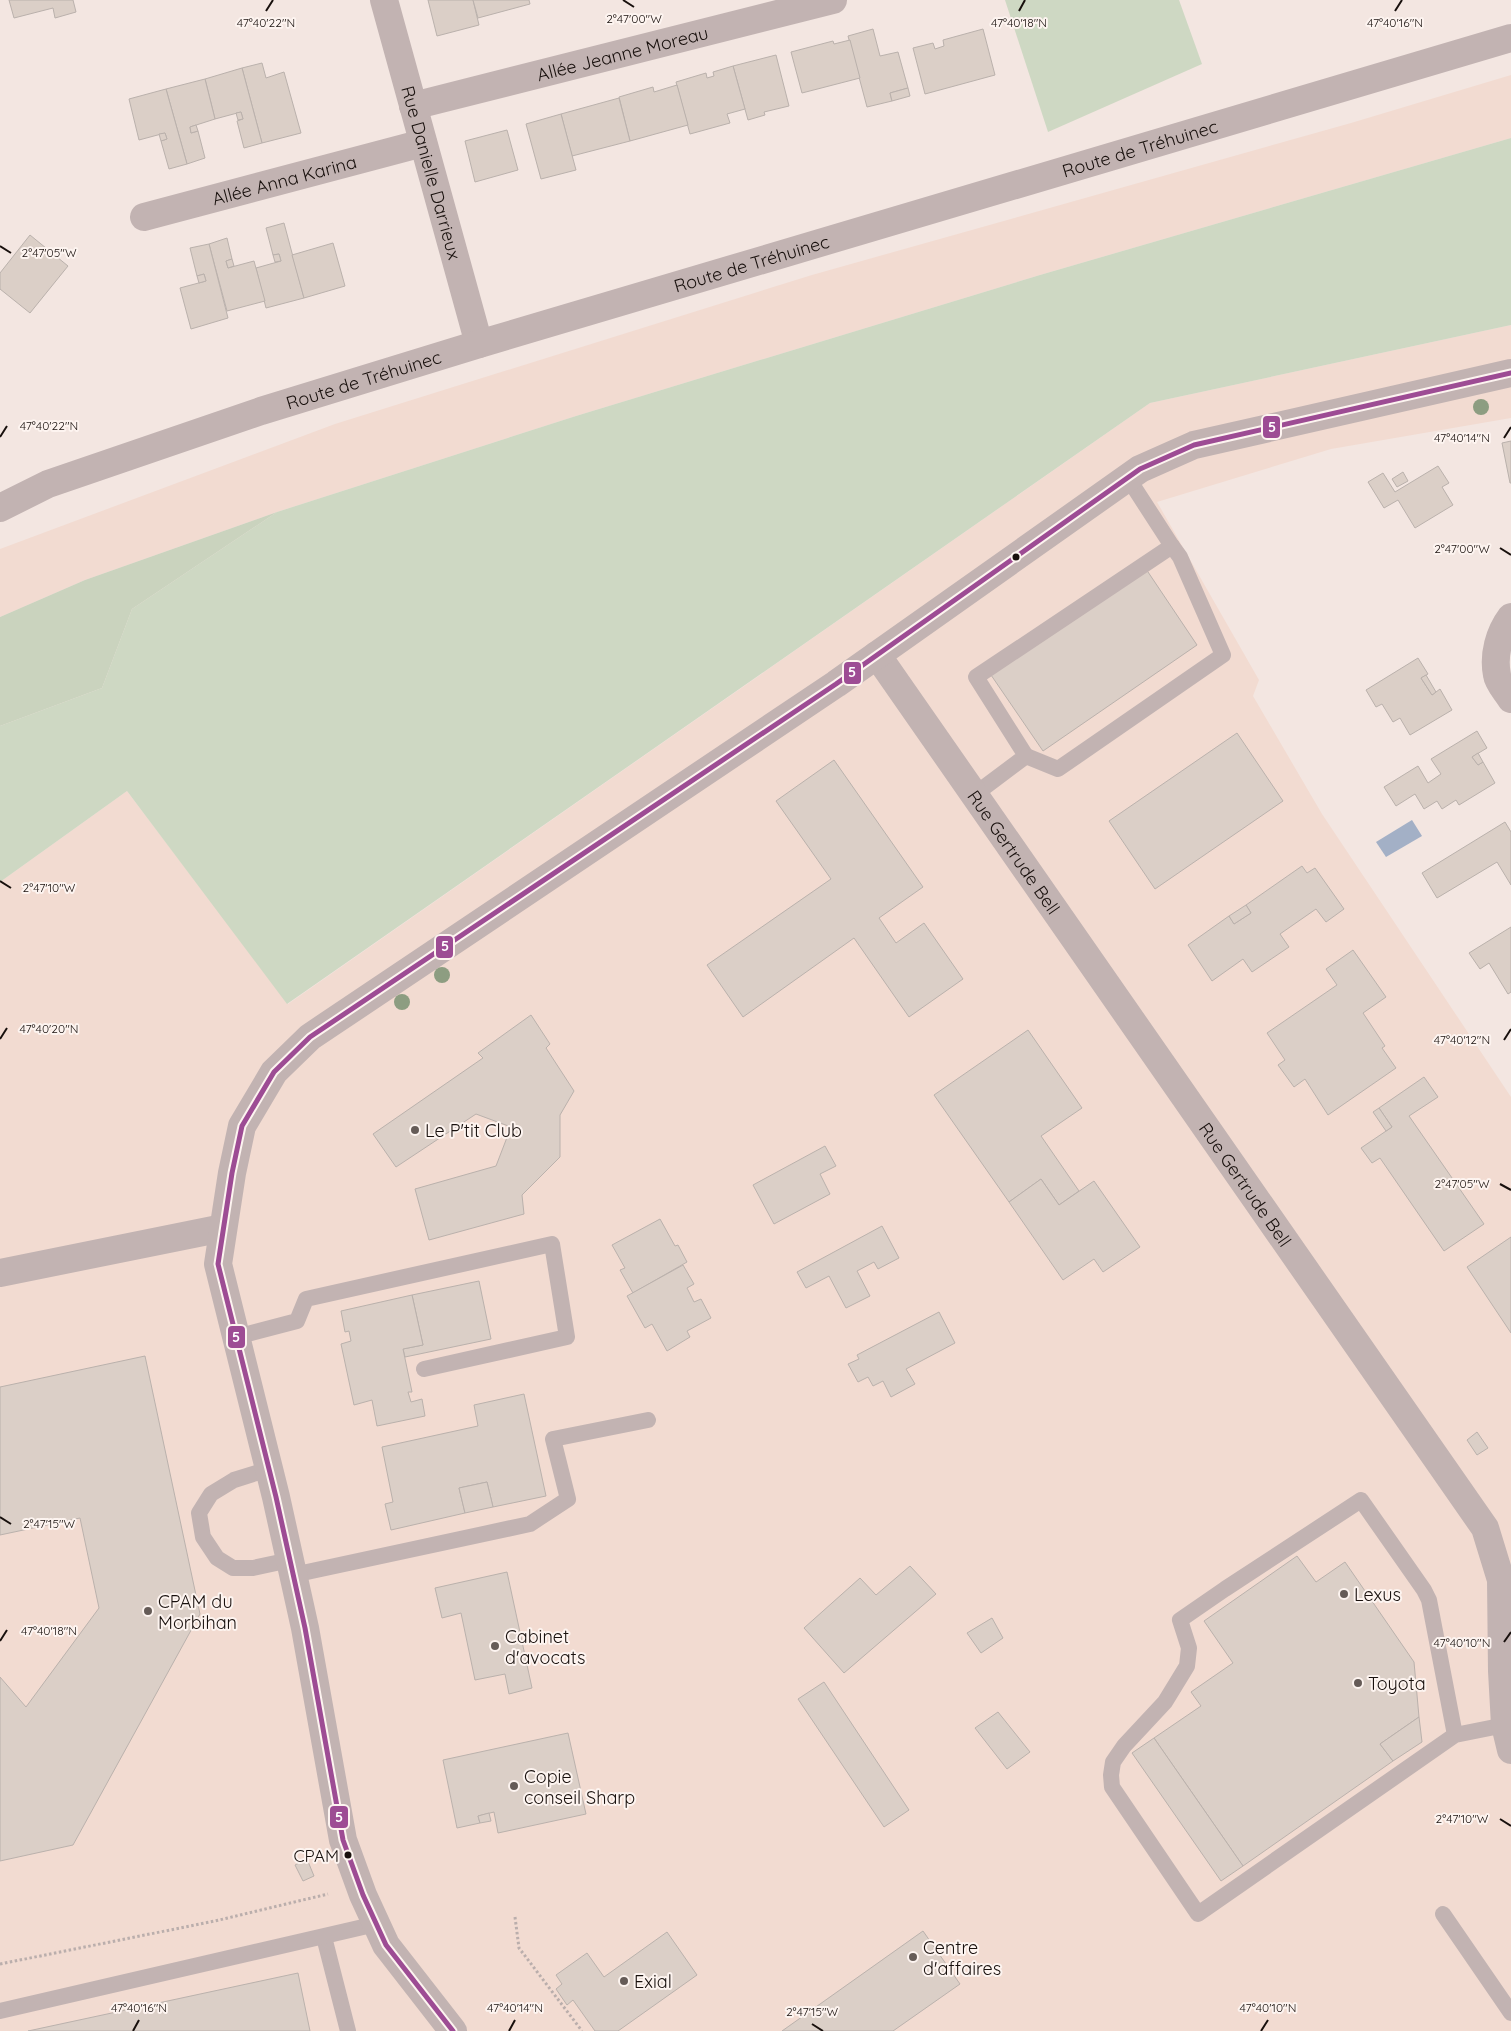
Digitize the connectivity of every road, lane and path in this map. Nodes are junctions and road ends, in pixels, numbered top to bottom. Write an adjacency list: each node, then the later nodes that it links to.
1 (384, 0): 4 (street, Rue Danielle Darrieux)
2 (832, 0): 4 (street, Allée Jeanne Moreau)
3 (1511, 38): 7 (street, Route de Tréhuinec)
4 (413, 106): 5 (street, Rue Danielle Darrieux)
5 (423, 143): 6 (street, Allée Anna Karina); 7 (street, Rue Danielle Darrieux)
6 (144, 217)
7 (479, 344): 10 (street, Route de Tréhuinec)
8 (1511, 373): 9 (street)
9 (1128, 478): 11 (lane); 13 (street)
10 (0, 508)
11 (1172, 546): 15 (lane); 15 (lane)
12 (1511, 617): 14 (street)
13 (878, 655): 16 (street, Rue Gertrude Bell); 17 (street)
14 (1511, 699)
15 (1026, 756): 16 (lane)
16 (974, 795): 24 (street, Rue Gertrude Bell)
17 (223, 1228): 18 (street); 19 (street)
18 (0, 1273)
19 (236, 1337): 20 (lane); 22 (street)
20 (424, 1369)
21 (648, 1420): 23 (lane)
22 (269, 1469): 23 (street); 23 (lane)
23 (291, 1567): 30 (street)
24 (1506, 1660): 26 (street, Rue Gertrude Bell)
25 (1455, 1735): 25 (lane); 26 (lane)
26 (1508, 1737)
27 (328, 1894): 32 (path)
28 (1443, 1914): 34 (lane)
29 (515, 1917): 37 (path)
30 (376, 1924): 31 (lane); 36 (street)
31 (324, 1936): 33 (lane); 35 (lane)
32 (0, 1964)
33 (0, 2010)
34 (1511, 2013)
35 (348, 2031)
36 (453, 2031)
37 (582, 2031)

